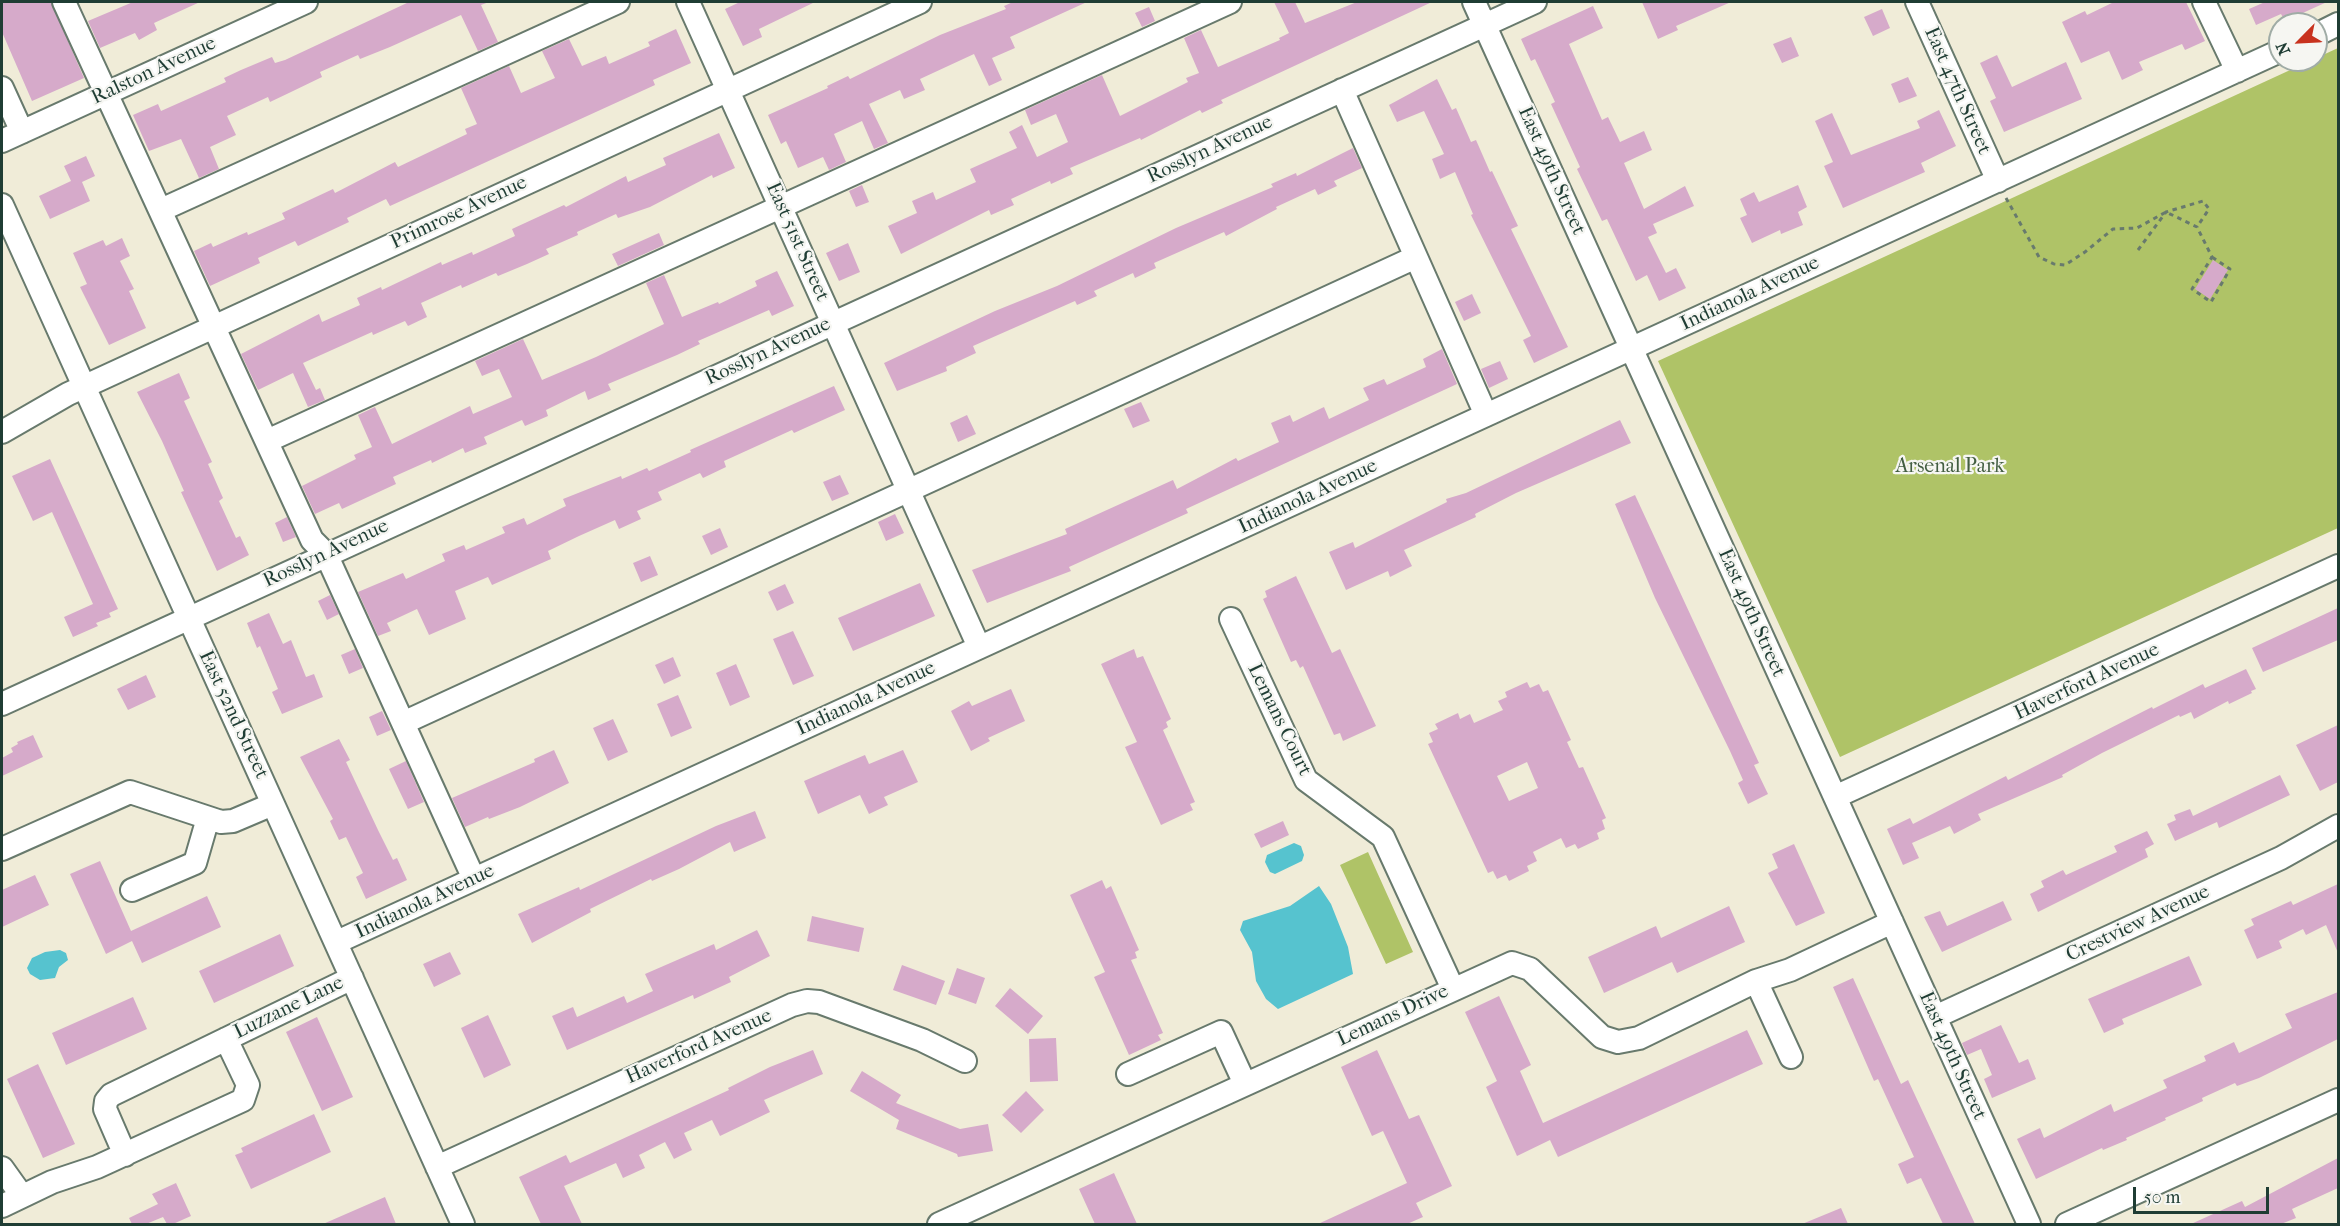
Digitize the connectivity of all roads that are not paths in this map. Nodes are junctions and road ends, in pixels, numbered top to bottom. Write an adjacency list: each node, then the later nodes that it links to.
1 (64, 2): 17 (street)
2 (306, 2): 17 (street, Ralston Avenue)
3 (618, 2): 22 (street)
4 (688, 2): 15 (street, East 51st Street)
5 (920, 2): 15 (street, Primrose Avenue)
6 (1230, 2): 21 (street)
7 (1474, 2): 11 (street, East 49th Street)
8 (1535, 2): 11 (street, Rosslyn Avenue)
9 (1917, 2): 19 (street, East 47th Street)
10 (2204, 2): 13 (street)
11 (1484, 25): 16 (street, Rosslyn Avenue); 26 (street, East 49th Street)
12 (2268, 57): 13 (street, Indianola Avenue)
13 (2237, 71): 19 (street, Indianola Avenue)
14 (2, 88): 18 (street)
15 (728, 89): 21 (street, East 51st Street); 25 (street, Primrose Avenue)
16 (1342, 90): 23 (street); 24 (street, Rosslyn Avenue)
17 (106, 93): 18 (street, Ralston Avenue); 22 (street)
18 (12, 137)
19 (1998, 181): 26 (street, Indianola Avenue)
20 (2, 205): 27 (street, East 52nd Street)
21 (781, 208): 24 (street, East 51st Street); 30 (street)
22 (161, 210): 25 (street)
23 (1416, 257): 28 (street); 31 (street)
24 (833, 322): 31 (street, East 51st Street); 32 (street, Rosslyn Avenue)
25 (215, 326): 27 (street, Primrose Avenue); 30 (street)
26 (1631, 349): 28 (street, Indianola Avenue); 39 (street, East 49th Street)
27 (85, 386): 29 (street, Primrose Avenue); 34 (street, East 52nd Street)
28 (1486, 415): 36 (street, Indianola Avenue)
29 (2, 432)
30 (267, 441): 32 (street)
31 (908, 489): 36 (street, East 51st Street); 38 (street)
32 (326, 554): 34 (street, Rosslyn Avenue); 38 (street)
33 (2338, 566): 39 (street, Haverford Avenue)
34 (188, 619): 37 (street, Rosslyn Avenue); 40 (street, East 52nd Street)
35 (1230, 619): 50 (street, Lemans Court)
36 (979, 648): 44 (street, Indianola Avenue)
37 (2, 704)
38 (403, 723): 44 (street)
39 (1835, 797): 46 (street, East 49th Street)
40 (273, 804): 41 (street); 47 (street, East 52nd Street)
41 (208, 818): 43 (street); 45 (street)
42 (2338, 826): 51 (street, Crestview Avenue)
43 (2, 849)
44 (474, 879): 47 (street, Indianola Avenue)
45 (132, 890)
46 (1892, 922): 49 (street); 51 (street, East 49th Street)
47 (337, 942): 48 (street, East 52nd Street)
48 (352, 978): 52 (street, Luzzane Lane); 59 (street, East 52nd Street)
49 (1756, 981): 50 (street, Lemans Drive); 53 (street)
50 (1454, 989): 56 (street, Lemans Drive)
51 (1935, 1017): 65 (street, East 49th Street)
52 (226, 1039): 58 (street, Luzzane Lane); 58 (street, Luzzane Lane)
53 (1791, 1057)
54 (965, 1061): 59 (street, Haverford Avenue)
55 (1128, 1074): 56 (street)
56 (1245, 1084): 64 (street, Lemans Drive)
57 (2338, 1100): 66 (street)
58 (125, 1155): 61 (street, Luzzane Lane)
59 (437, 1167): 63 (street, East 52nd Street)
60 (2, 1168): 61 (street)
61 (22, 1196): 62 (street, Luzzane Lane)
62 (2, 1206)
63 (463, 1224)
64 (939, 1224)
65 (2029, 1224)
66 (2067, 1224)

